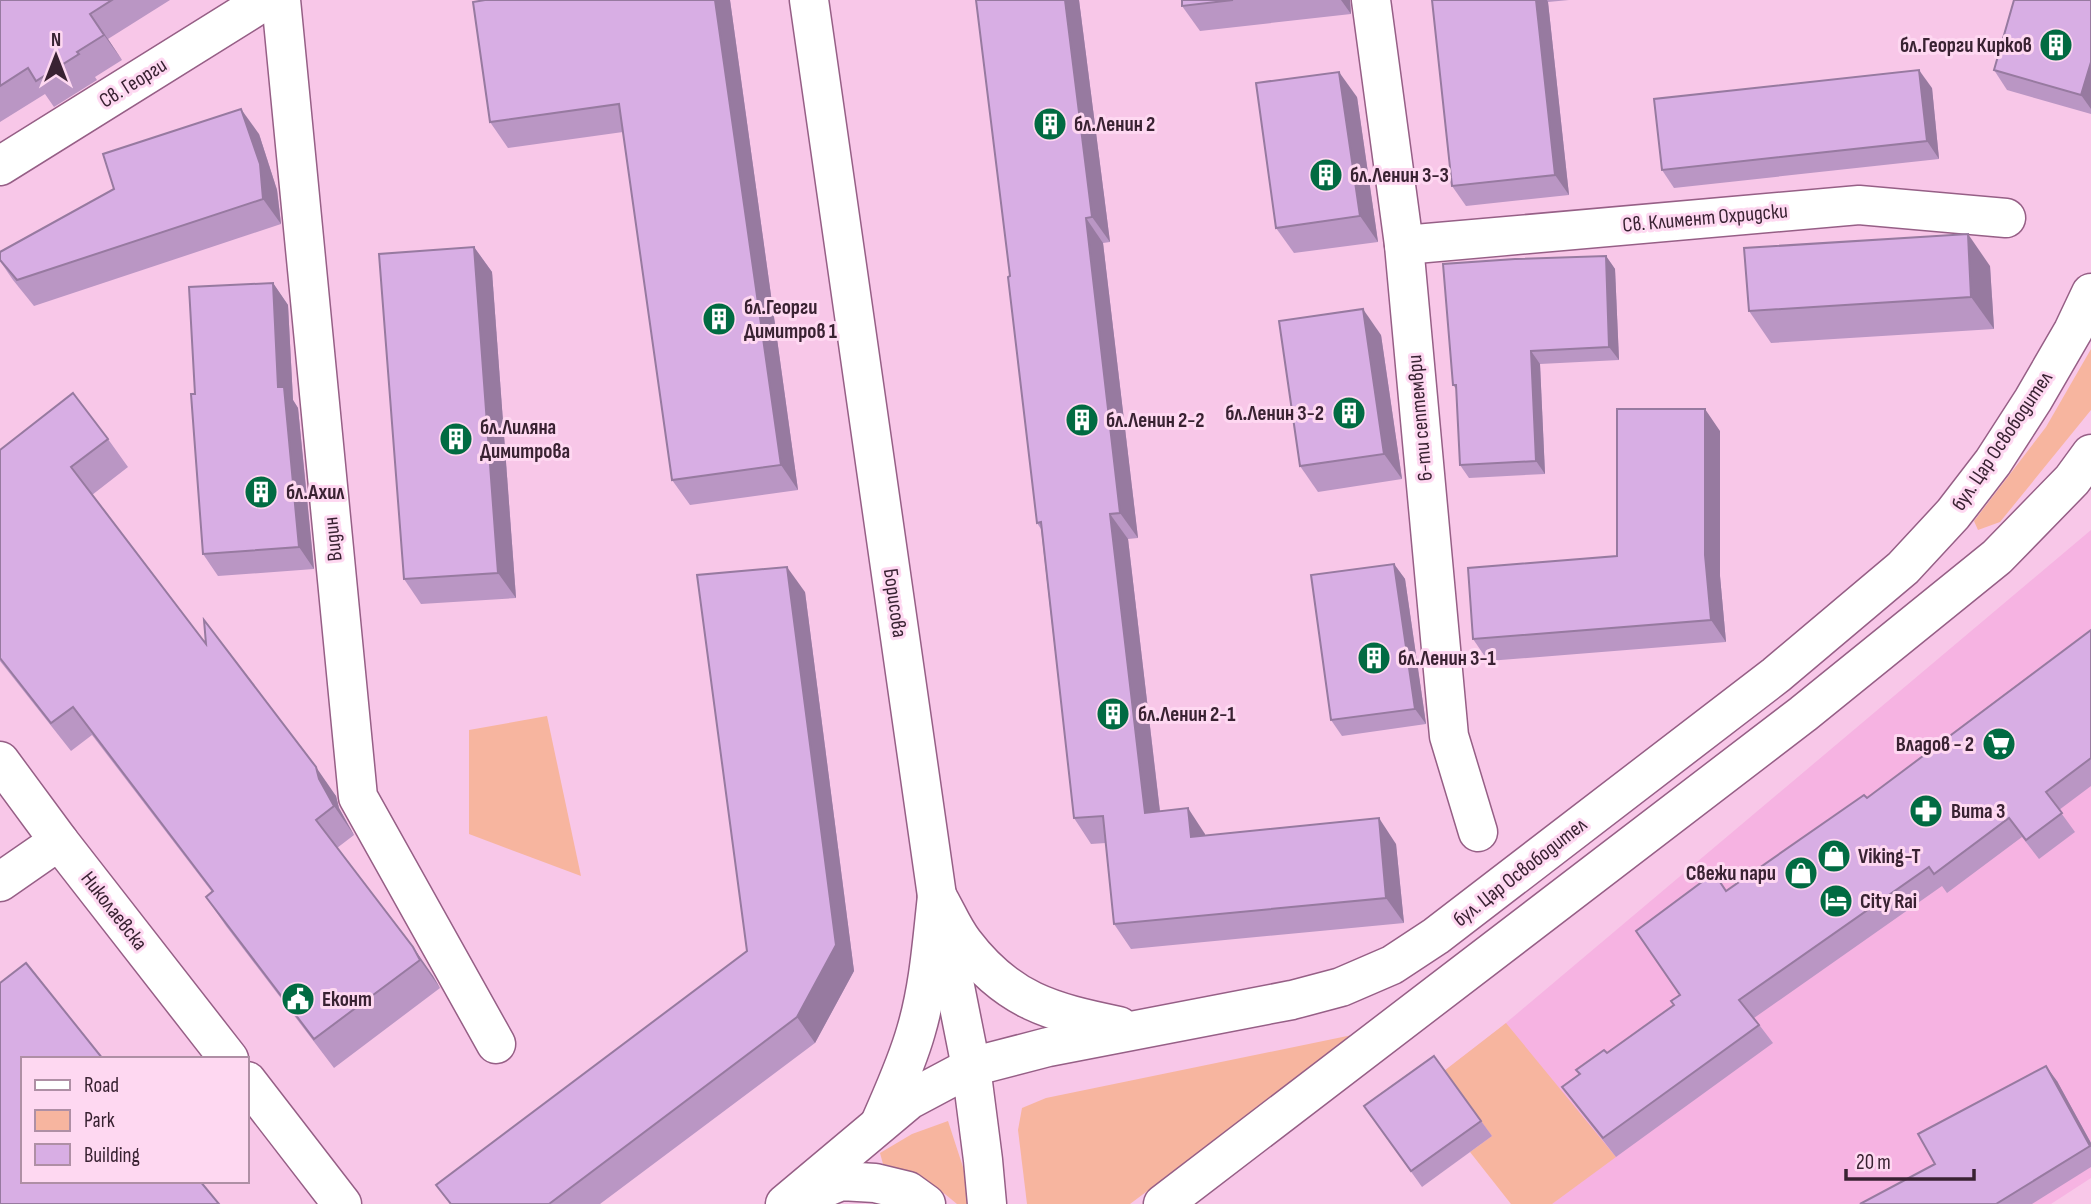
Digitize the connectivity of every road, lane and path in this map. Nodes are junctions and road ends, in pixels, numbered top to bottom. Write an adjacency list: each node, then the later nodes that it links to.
1 (266, 0): 5 (main road, Св. Георги)
2 (281, 0): 16 (main road, Видин)
3 (809, 0): 14 (main road, Борисова)
4 (1371, 0): 7 (main road, 6-ти септември)
5 (0, 166)
6 (2006, 218): 7 (main road, Св. Климент Охридски)
7 (1404, 245): 11 (main road, 6-ти септември)
8 (2091, 293): 15 (main road, бул. Цар Освободител)
9 (2091, 454): 25 (main road)
10 (0, 761): 12 (main road, Николаевска)
11 (1479, 832)
12 (59, 841): 13 (main road); 17 (main road, Николаевска)
13 (0, 882)
14 (937, 896): 15 (main road); 18 (main road, Борисова); 20 (main road)
15 (1138, 1029): 18 (main road, бул. Цар Освободител)
16 (496, 1044)
17 (227, 1057)
18 (971, 1067): 20 (main road, бул. Цар Освободител); 24 (main road, Борисова)
19 (248, 1082): 21 (main road)
20 (879, 1124): 22 (main road, бул. Цар Освободител)
21 (342, 1204)
22 (786, 1204): 23 (main road)
23 (926, 1204)
24 (987, 1204)
25 (1163, 1204)

